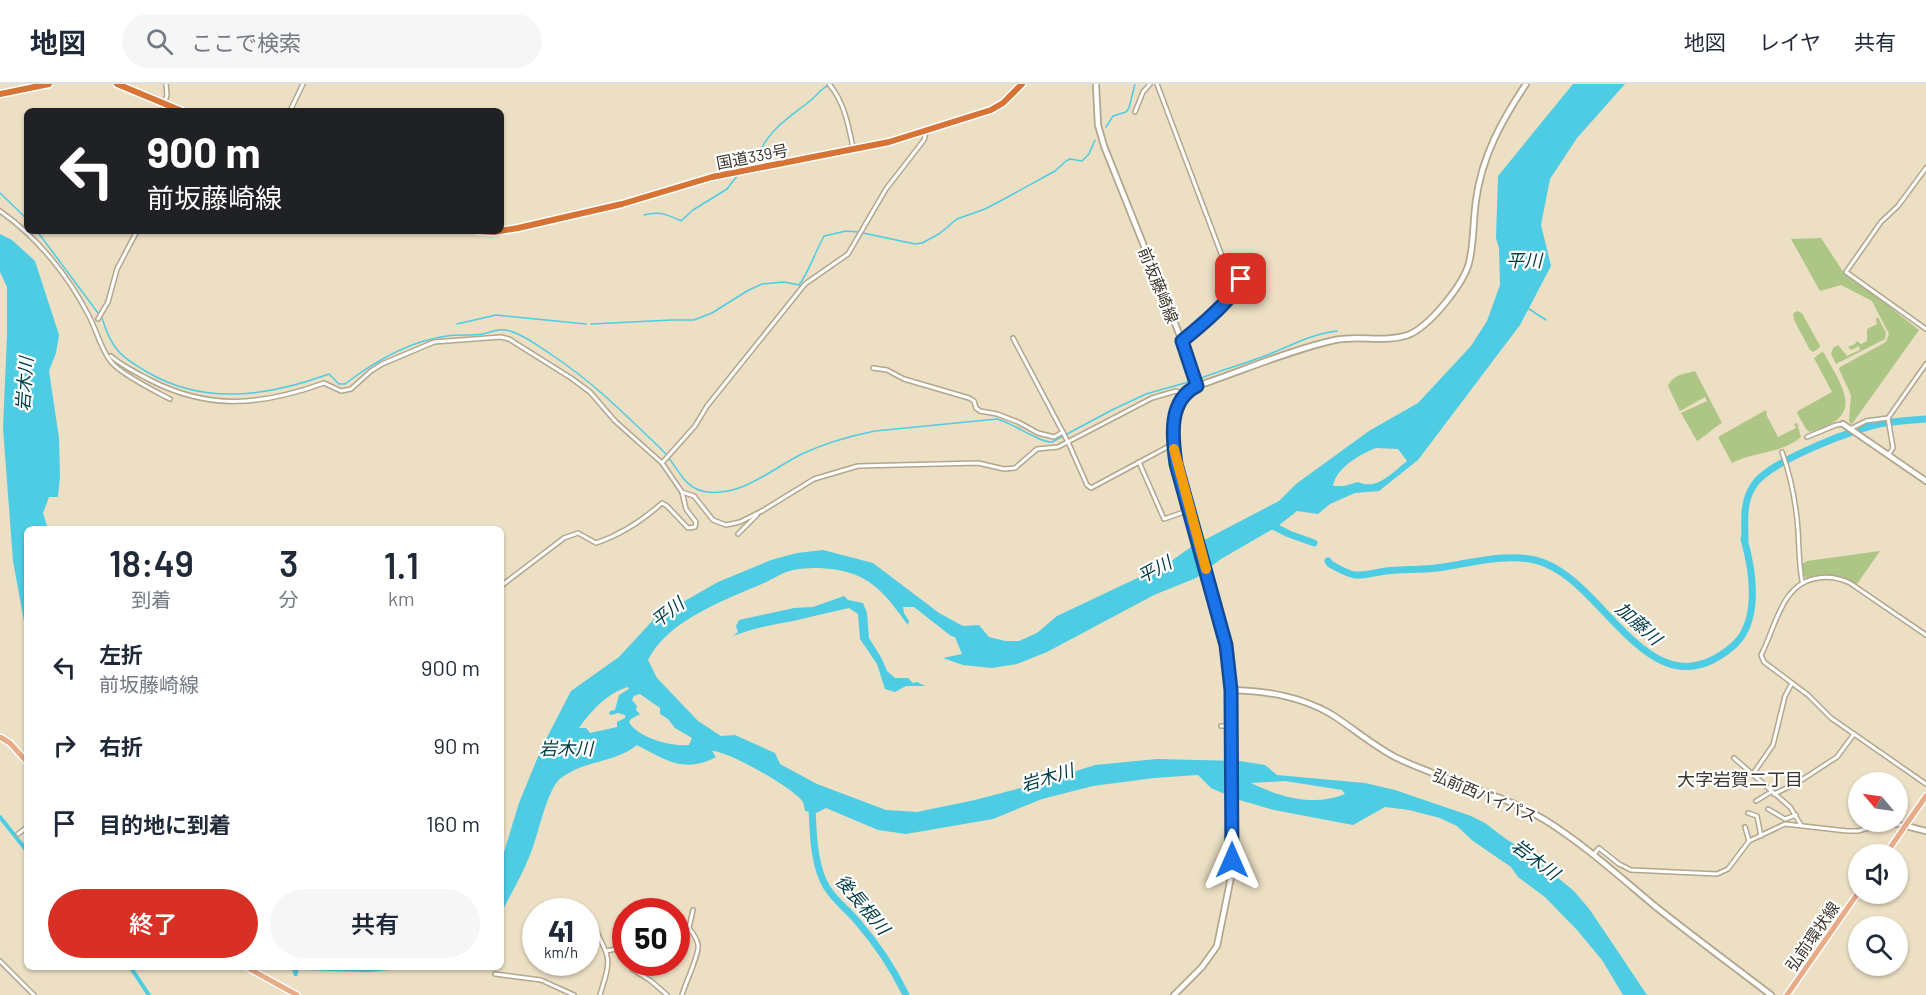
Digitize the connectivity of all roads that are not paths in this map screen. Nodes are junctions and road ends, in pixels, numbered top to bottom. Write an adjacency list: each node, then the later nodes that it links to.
1 (49, 84): 11 (highway)
2 (117, 84): 12 (highway)
3 (303, 84): 15 (street)
4 (829, 84): 18 (street)
5 (1022, 84): 17 (highway, 国道339号)
6 (1096, 84): 28 (street, 前坂藤崎線)
7 (1150, 84): 16 (street)
8 (1157, 84): 28 (street)
9 (1526, 84): 32 (street)
10 (167, 85): 12 (street)
11 (0, 94)
12 (165, 104): 13 (street); 14 (highway)
13 (163, 108)
14 (175, 108)
15 (291, 108)
16 (1136, 112)
17 (926, 132): 18 (highway, 国道339号); 45 (street)
18 (854, 150): 22 (highway, 国道339号)
19 (1926, 168): 26 (street)
20 (0, 211): 21 (street)
21 (24, 229)
22 (504, 230)
23 (29, 234): 34 (street)
24 (135, 234): 25 (street)
25 (98, 319)
26 (1926, 328)
27 (1013, 338): 38 (street)
28 (1182, 341): 32 (street, 前坂藤崎線)
29 (111, 356): 45 (street)
30 (1926, 364): 35 (street)
31 (873, 368): 38 (street)
32 (1197, 386): 33 (street)
33 (1183, 394): 40 (street); 41 (street)
34 (170, 399)
35 (1888, 419): 37 (street); 43 (street)
36 (1843, 424): 37 (street); 39 (street)
37 (1850, 430): 43 (street)
38 (1064, 433): 40 (street)
39 (1807, 437)
40 (1067, 440): 44 (street); 49 (street)
41 (1173, 444): 44 (street); 46 (street)
42 (1782, 452): 51 (street)
43 (1888, 456): 47 (street)
44 (1139, 462): 46 (street)
45 (662, 463): 48 (street)
46 (1178, 469): 55 (street)
47 (1926, 481)
48 (682, 492): 49 (street); 52 (street)
49 (762, 511): 50 (street)
50 (738, 534)
51 (1802, 581): 53 (street); 54 (street)
52 (504, 584)
53 (1926, 635)
54 (1792, 683): 58 (street); 62 (street)
55 (1231, 690): 57 (street); 80 (street, 弘前西バイパス)
56 (1221, 726): 57 (street)
57 (1230, 726): 100 (street)
58 (1854, 734): 63 (street); 64 (street)
59 (0, 737): 61 (main road)
60 (1734, 758): 62 (street)
61 (24, 759)
62 (1753, 774): 64 (street)
63 (1926, 784)
64 (1772, 793): 66 (street); 69 (street)
65 (1926, 796): 70 (main road)
66 (1756, 801)
67 (1768, 809): 69 (street)
68 (1748, 813): 78 (street)
69 (1796, 814): 71 (street)
70 (1908, 822)
71 (1801, 825): 75 (street); 78 (street)
72 (1908, 826): 76 (street)
73 (1745, 827): 79 (street)
74 (24, 829): 77 (street)
75 (1848, 831)
76 (1926, 831)
77 (18, 834)
78 (1761, 836): 79 (street)
79 (1749, 841): 80 (street)
80 (1593, 855): 101 (street, 弘前西バイパス)
81 (1850, 904): 102 (main road, 弘前環状線)
82 (693, 910): 83 (street)
83 (690, 924)
84 (690, 930): 90 (street)
85 (600, 942): 87 (street)
86 (612, 950): 87 (street)
87 (606, 951): 97 (street)
88 (0, 961): 94 (street)
89 (252, 970): 95 (main road)
90 (690, 971)
91 (495, 974): 96 (street)
92 (642, 976): 98 (street)
93 (687, 976): 99 (street)
94 (34, 995)
95 (297, 995)
96 (574, 995)
97 (600, 995)
98 (667, 995)
99 (682, 995)
100 (1174, 995)
101 (1771, 995)
102 (1787, 995)

